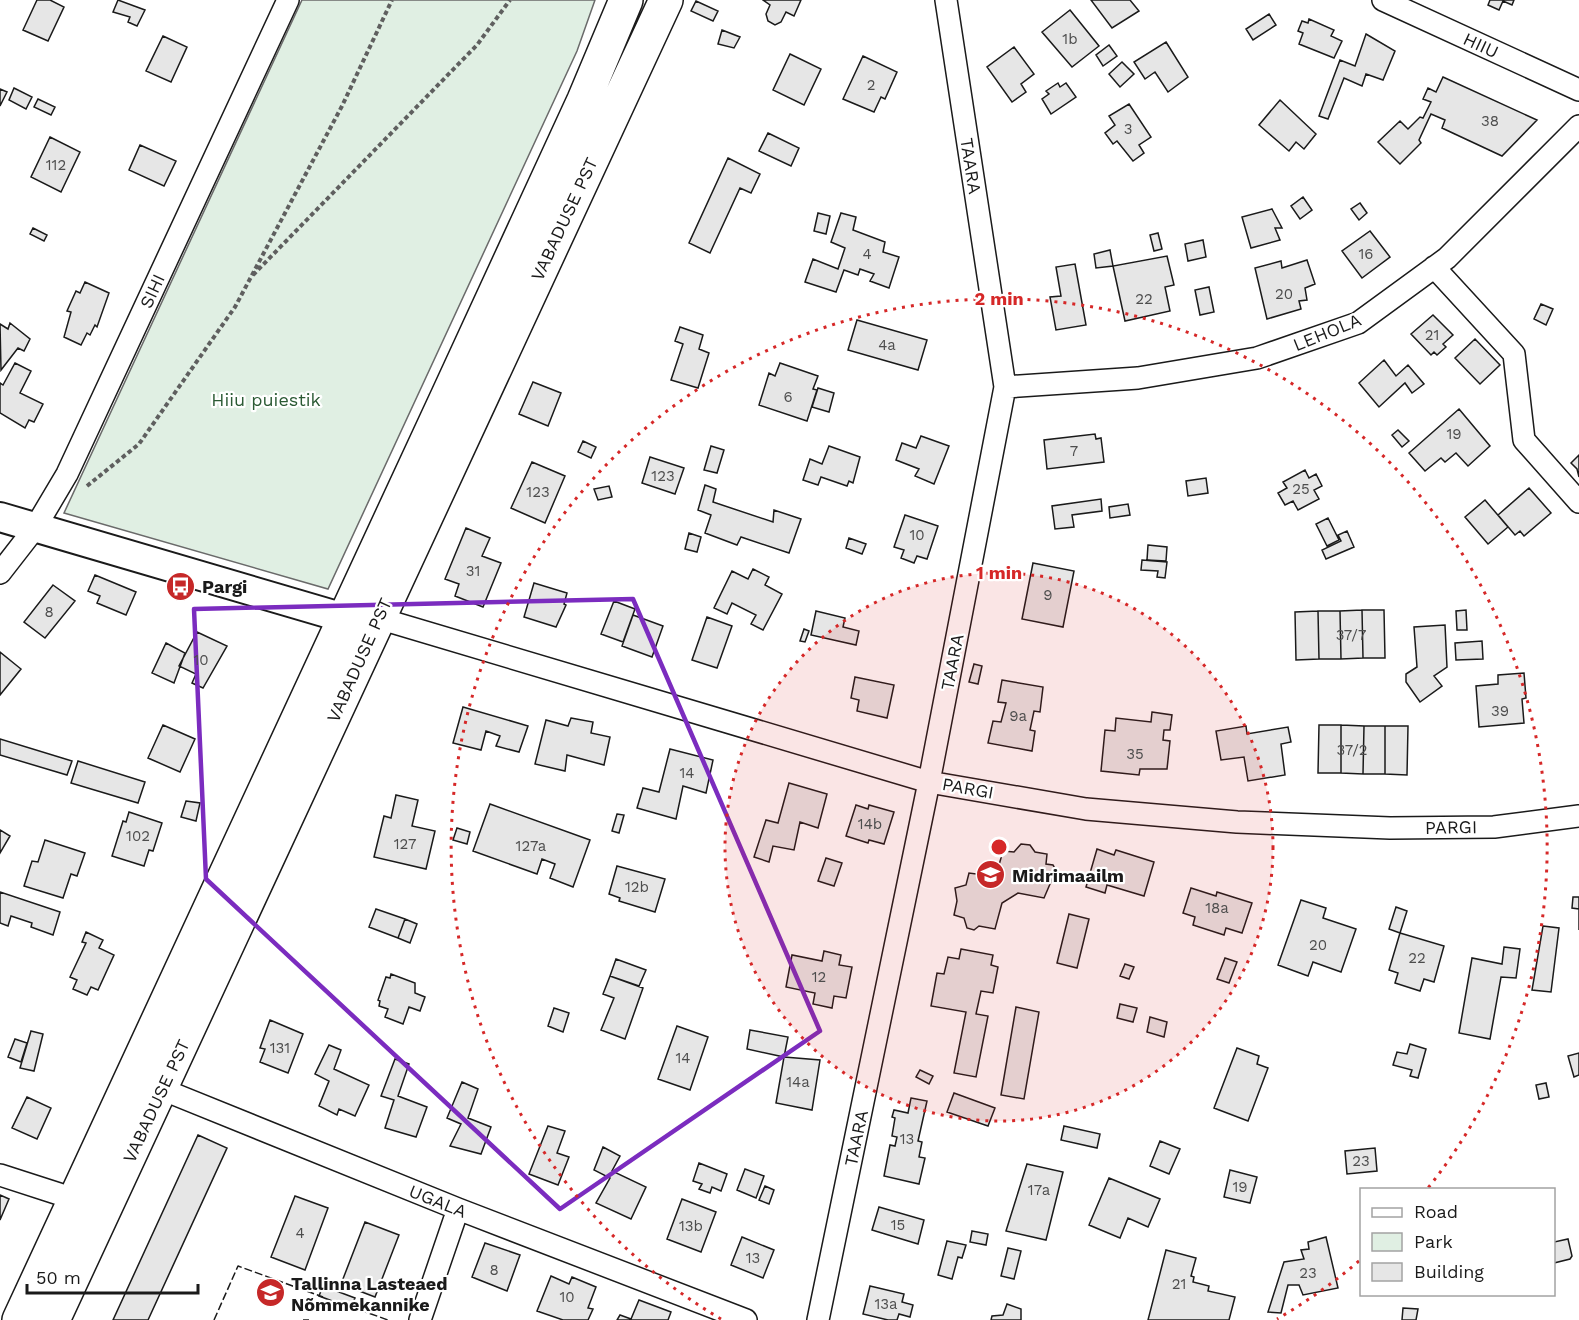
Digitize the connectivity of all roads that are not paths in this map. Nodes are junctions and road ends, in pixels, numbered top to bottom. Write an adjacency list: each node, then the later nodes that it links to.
1 (288, 0): 12 (street, SIHI)
2 (626, 0): 14 (highway, VABADUSE PST)
3 (666, 0): 15 (highway, VABADUSE PST)
4 (946, 0): 9 (street, TAARA)
5 (1383, 0): 6 (street, HIIU)
6 (1579, 90)
7 (1579, 126): 8 (street, LEHOLA)
8 (1434, 267): 9 (street, LEHOLA); 10 (street)
9 (1005, 387): 16 (street, TAARA)
10 (1579, 502)
11 (0, 517): 12 (street)
12 (35, 528): 13 (street, SIHI); 14 (street)
13 (0, 573)
14 (344, 618): 15 (street); 18 (highway, VABADUSE PST)
15 (378, 618): 16 (street, PARGI); 18 (highway, VABADUSE PST)
16 (929, 782): 17 (street, PARGI); 26 (street, TAARA)
17 (1579, 816)
18 (147, 1083): 20 (highway, VABADUSE PST); 21 (street, UGALA)
19 (0, 1175): 20 (street)
20 (89, 1208): 22 (highway, VABADUSE PST); 23 (highway, VABADUSE PST)
21 (458, 1209): 24 (street); 25 (street, UGALA)
22 (19, 1320)
23 (53, 1320)
24 (420, 1320)
25 (746, 1320)
26 (818, 1320)

